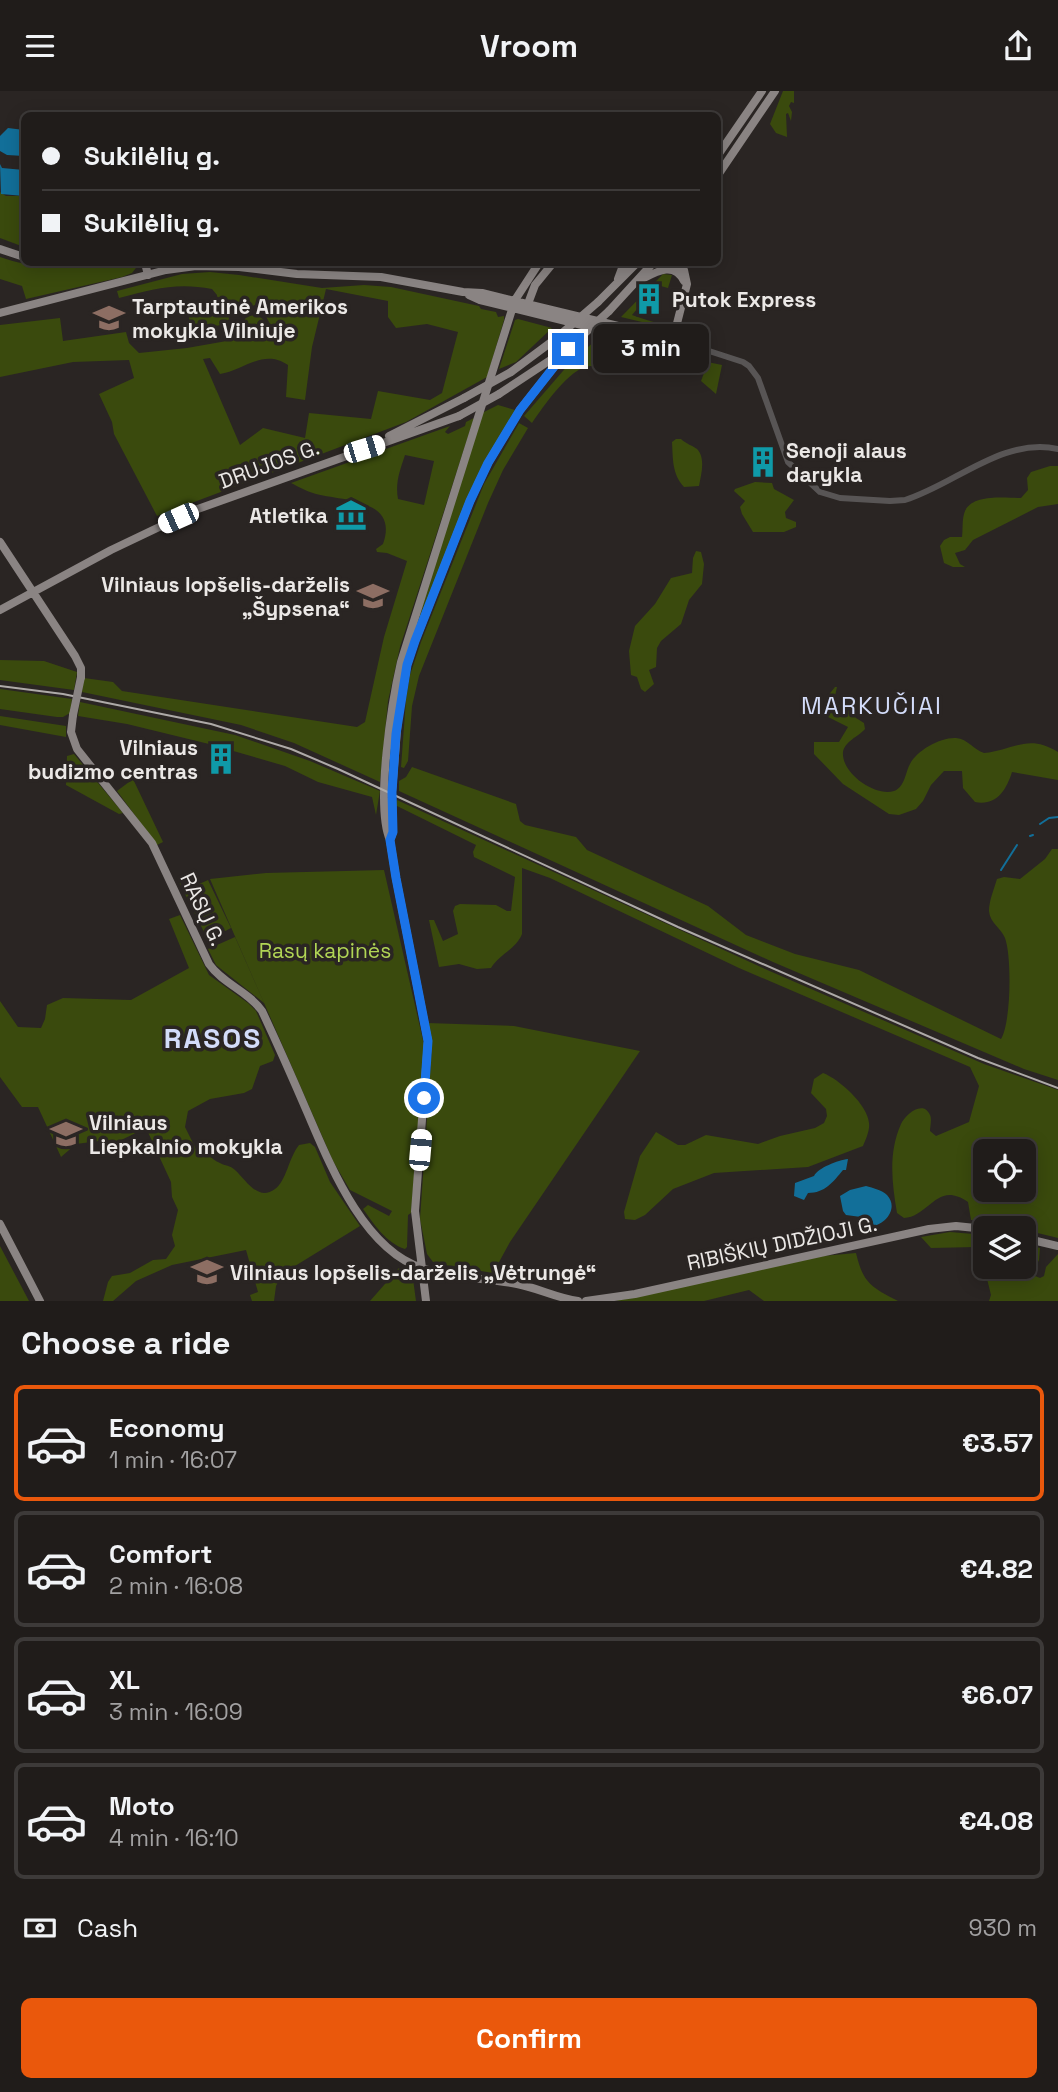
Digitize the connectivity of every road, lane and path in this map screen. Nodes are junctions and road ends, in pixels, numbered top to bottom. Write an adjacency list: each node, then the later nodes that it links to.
1 (762, 91): 3 (main road)
2 (775, 91): 4 (main road)
3 (738, 125): 4 (main road); 5 (main road)
4 (747, 132): 6 (main road)
5 (721, 150)
6 (721, 171)
7 (0, 249): 8 (main road)
8 (21, 256)
9 (146, 266): 17 (main road)
10 (196, 266): 17 (main road); 21 (main road)
11 (537, 266): 21 (main road)
12 (551, 266): 22 (main road)
13 (623, 266): 19 (main road)
14 (634, 266): 19 (main road, DRUJOS G.)
15 (650, 266): 18 (main road, DRUJOS G.)
16 (680, 266): 20 (main road)
17 (148, 275): 23 (main road)
18 (636, 282): 20 (main road); 25 (main road, DRUJOS G., bridge)
19 (616, 285): 26 (main road, DRUJOS G., bridge)
20 (684, 296): 24 (main road)
21 (514, 304): 22 (main road); 31 (main road)
22 (526, 307): 24 (main road)
23 (0, 313)
24 (672, 343): 27 (street)
25 (570, 346): 26 (main road, DRUJOS G., bridge); 31 (main road)
26 (364, 449): 29 (main road, DRUJOS G.)
27 (1058, 449)
28 (0, 542): 29 (main road, RASŲ G.)
29 (34, 593): 30 (main road, DRUJOS G.); 36 (main road, RASŲ G., bridge)
30 (0, 610)
31 (390, 840): 36 (main road)
32 (0, 1224): 37 (main road)
33 (973, 1228): 40 (main road, RIBIŠKIŲ DIDŽIOJI G.)
34 (1036, 1241): 35 (main road)
35 (1058, 1246)
36 (422, 1268): 38 (main road); 39 (main road)
37 (40, 1301)
38 (426, 1301)
39 (578, 1301)
40 (586, 1301)

